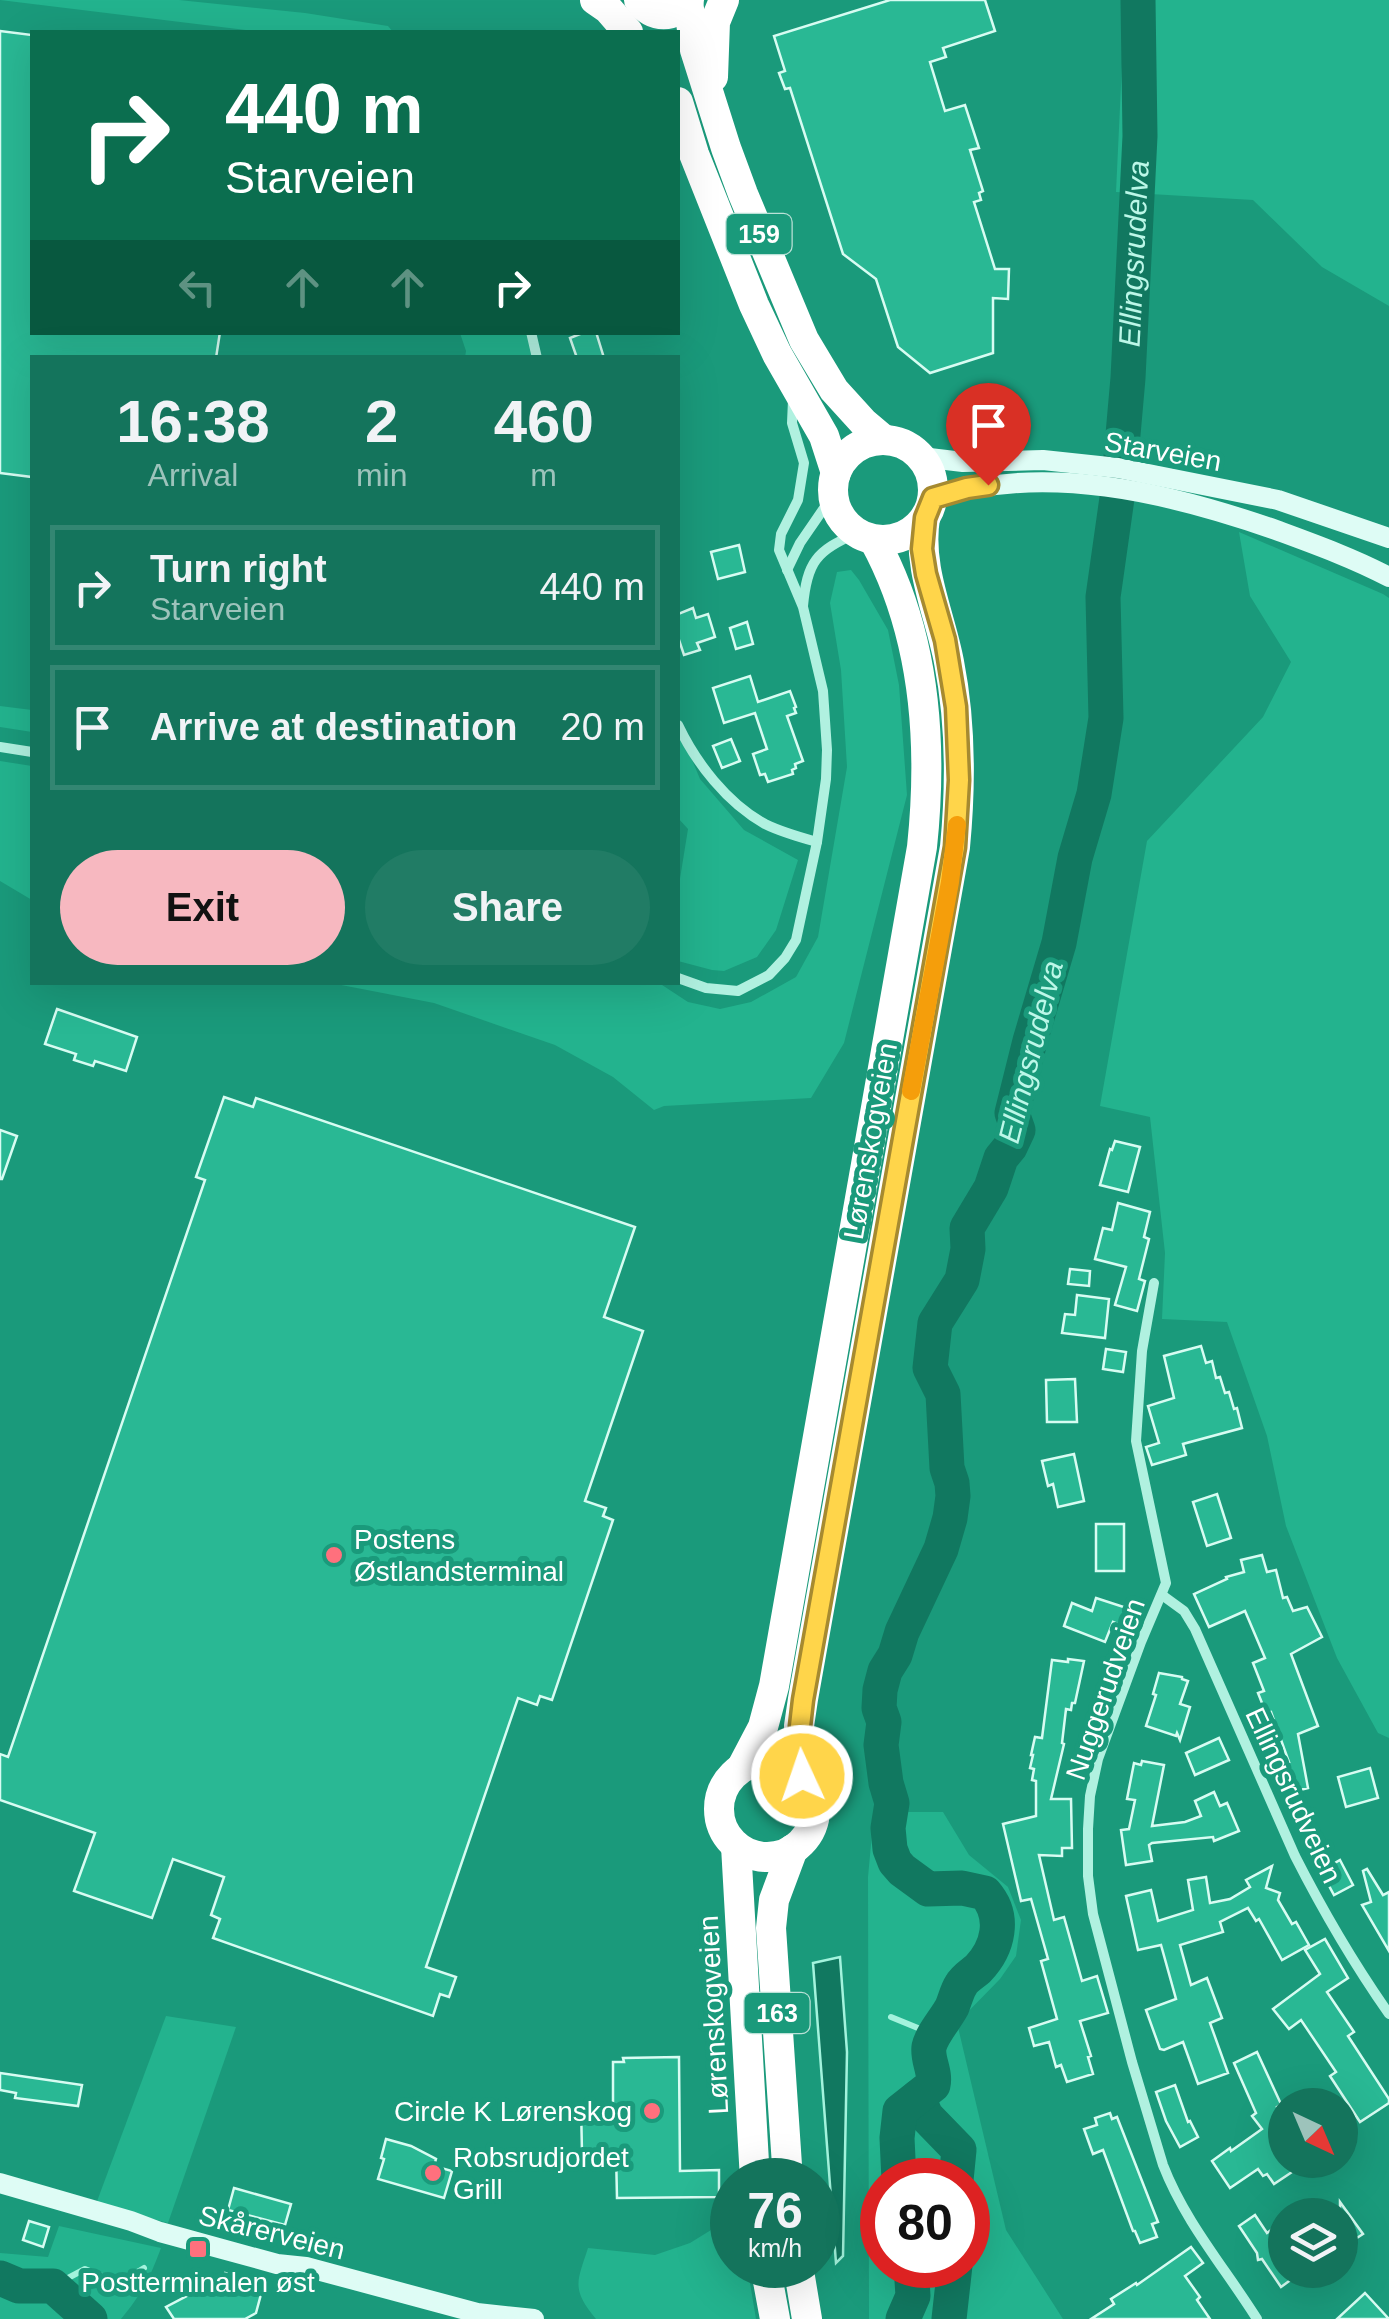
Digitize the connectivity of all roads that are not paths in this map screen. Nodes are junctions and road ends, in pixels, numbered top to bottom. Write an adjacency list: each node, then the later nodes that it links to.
1 (595, 0): 4 (highway)
2 (724, 0): 5 (highway)
3 (688, 1): 4 (highway, 159); 5 (highway, 159)
4 (642, 18)
5 (710, 100): 8 (highway, 159)
6 (680, 108): 7 (highway, 159)
7 (793, 384): 10 (highway, 159); 15 (street)
8 (883, 440): 9 (highway, 159); 10 (highway)
9 (921, 456): 11 (street, Starveien); 12 (highway)
10 (834, 484): 13 (highway, 159); 15 (street)
11 (1219, 499): 12 (street, Starveien); 14 (street, Starveien); 16 (street, Starveien)
12 (929, 508): 13 (highway); 26 (highway, Lørenskogveien / 163)
13 (866, 536): 17 (street); 25 (highway, Lørenskogveien / 163)
14 (1389, 538)
15 (787, 571): 17 (street)
16 (1389, 577)
17 (802, 607): 21 (street)
18 (680, 729): 21 (street)
19 (0, 747): 20 (street)
20 (30, 752)
21 (817, 842): 22 (street)
22 (680, 979)
23 (1154, 1283): 24 (street, Nuggerudveien)
24 (1162, 1595): 29 (street, Ellingsrudveien); 38 (street, Nuggerudveien)
25 (742, 1767): 26 (highway); 27 (highway, 163)
26 (802, 1776): 28 (highway, 163)
27 (736, 1846): 28 (highway); 30 (highway, Lørenskogveien / 163)
28 (793, 1849): 31 (highway, 163)
29 (1389, 2014)
30 (755, 2158)
31 (787, 2158)
32 (0, 2183): 35 (street, Skårerveien)
33 (770, 2288): 36 (highway)
34 (802, 2288): 37 (highway)
35 (534, 2319)
36 (775, 2319)
37 (807, 2319)
38 (1257, 2319)

